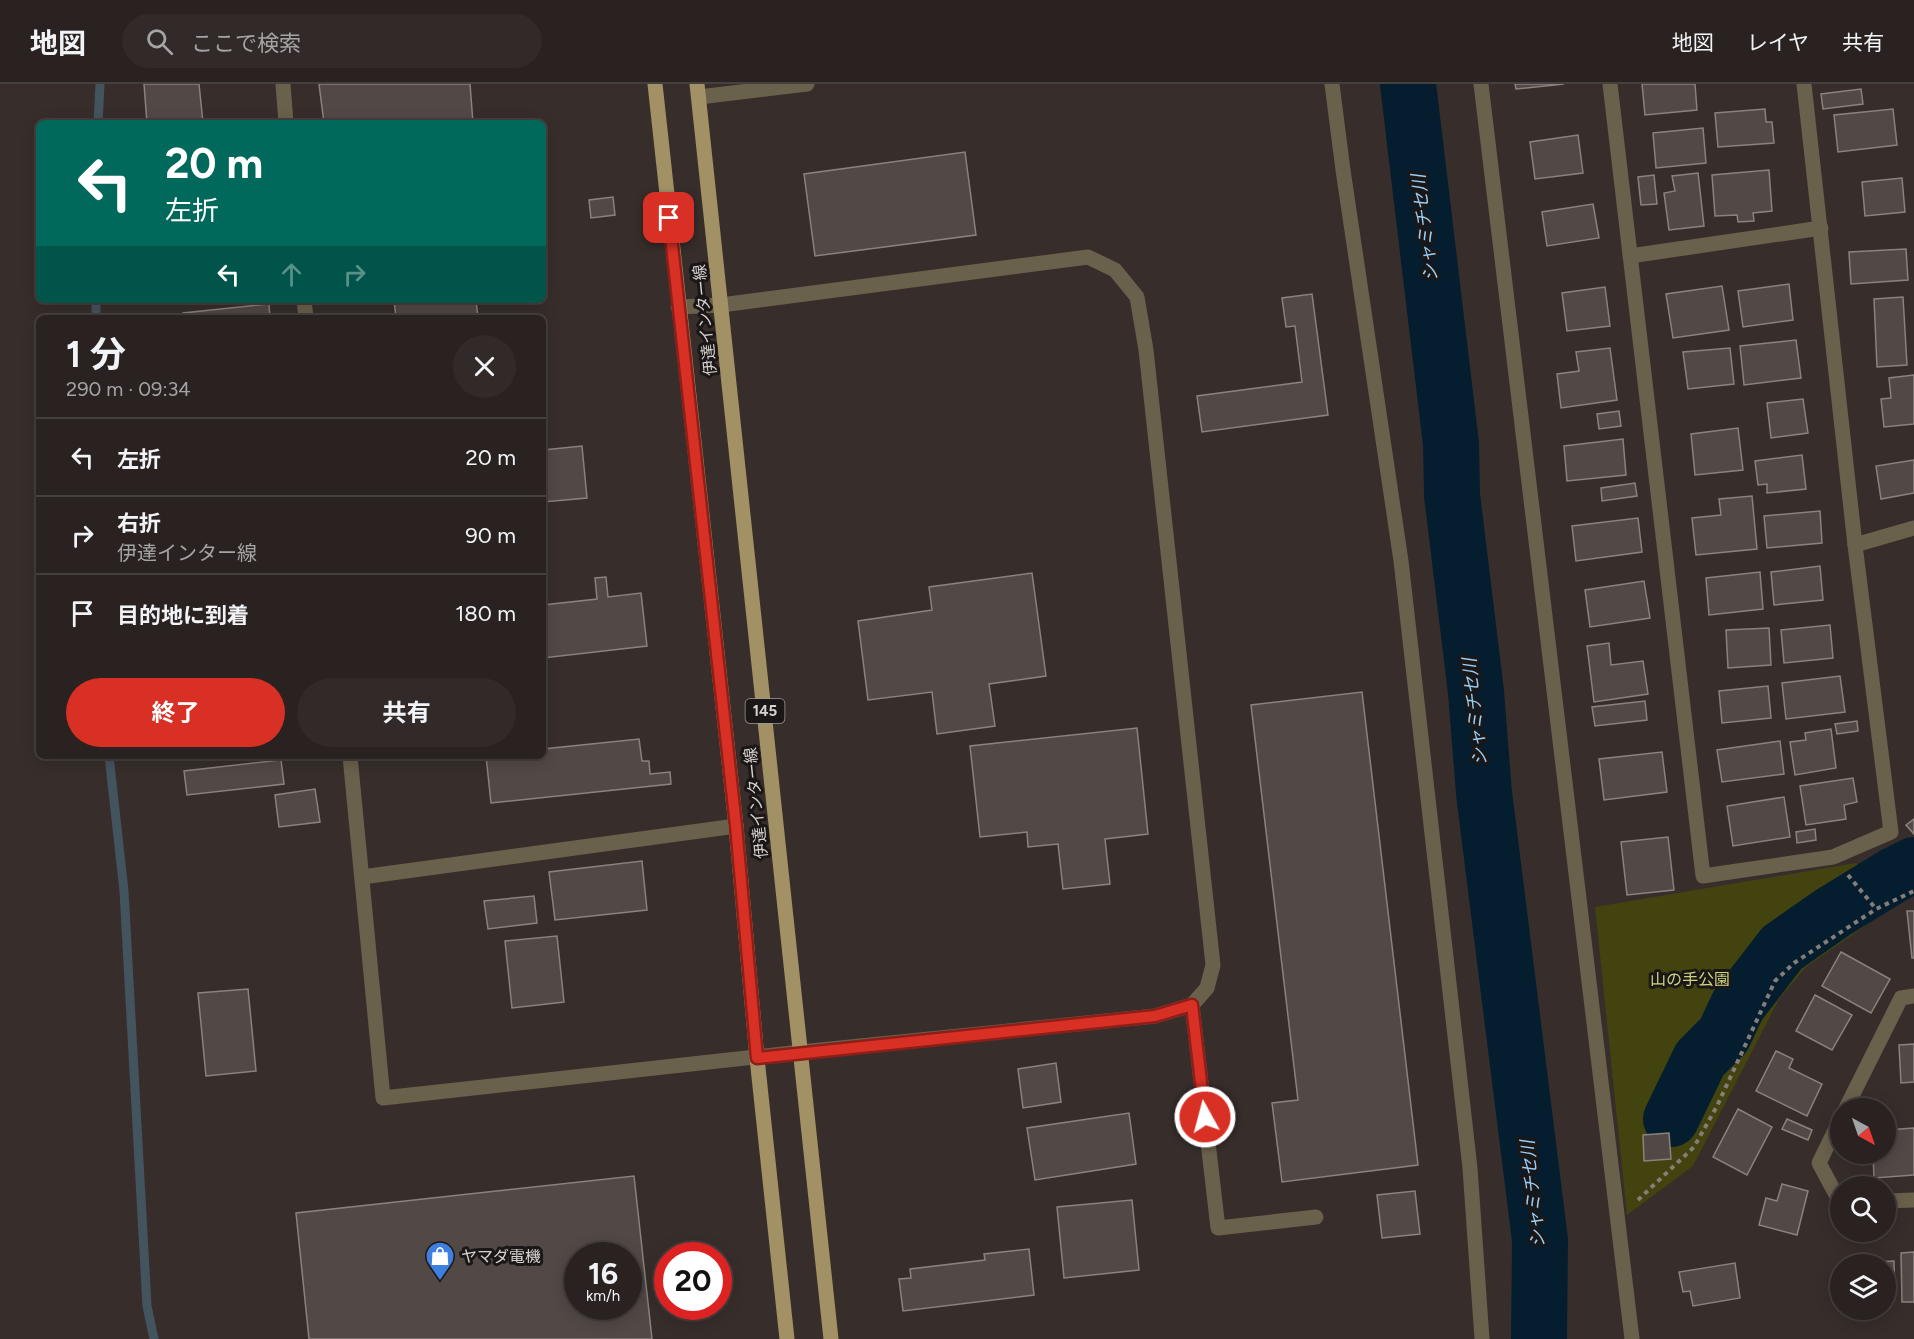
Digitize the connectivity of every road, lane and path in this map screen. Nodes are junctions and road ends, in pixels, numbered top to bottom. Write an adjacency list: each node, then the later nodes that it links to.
1 (283, 84): 9 (street)
2 (655, 84): 13 (main road, 伊達インター線 / 145)
3 (807, 84): 8 (street)
4 (1332, 84): 35 (street)
5 (1481, 84): 32 (street)
6 (1610, 84): 11 (street)
7 (1804, 84): 10 (street)
8 (698, 90): 12 (main road, 伊達インター線 / 145)
9 (286, 120)
10 (1821, 228): 11 (street); 15 (street)
11 (1630, 256): 15 (street)
12 (722, 305): 13 (street); 23 (street); 24 (main road, 伊達インター線 / 145)
13 (678, 307): 17 (main road, 伊達インター線 / 145)
14 (1914, 528): 15 (street)
15 (1855, 545)
16 (350, 759): 18 (street)
17 (736, 826): 18 (street); 25 (main road, 伊達インター線 / 145)
18 (362, 877): 25 (street)
19 (1857, 886): 21 (path)
20 (1914, 891): 21 (path)
21 (1876, 909): 32 (path)
22 (1914, 996): 26 (street)
23 (1192, 1005): 24 (street); 31 (street)
24 (801, 1052): 25 (street); 34 (main road, 伊達インター線 / 145)
25 (757, 1058): 33 (main road, 伊達インター線 / 145)
26 (1851, 1098)
27 (1830, 1142): 28 (street)
28 (1830, 1182)
29 (1914, 1200): 30 (street)
30 (1896, 1201)
31 (1316, 1217)
32 (1618, 1219): 36 (street)
33 (787, 1339)
34 (831, 1339)
35 (1482, 1339)
36 (1632, 1339)

